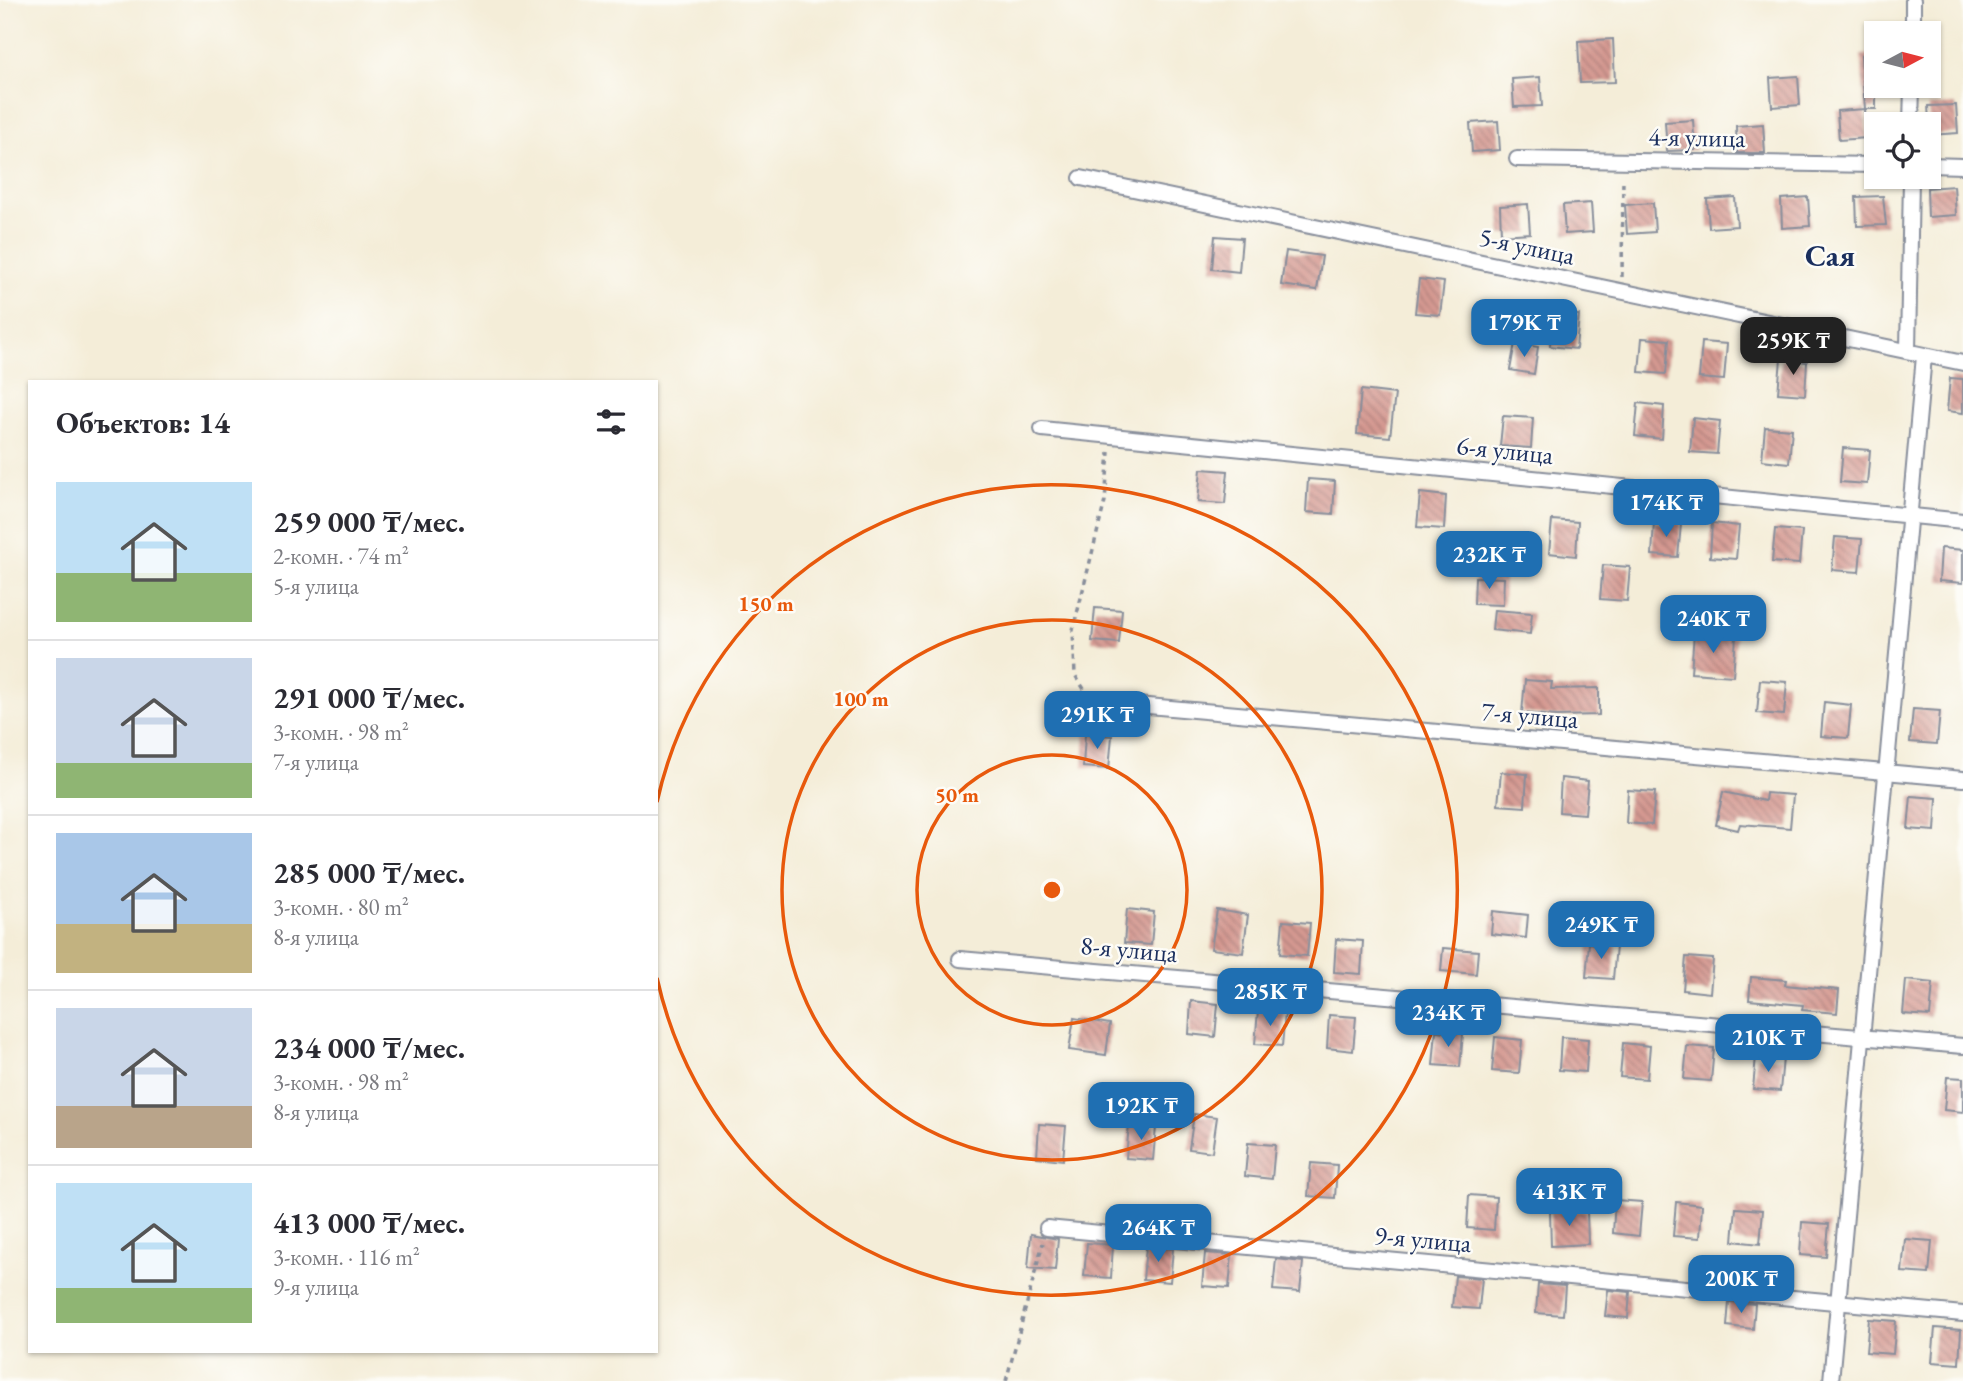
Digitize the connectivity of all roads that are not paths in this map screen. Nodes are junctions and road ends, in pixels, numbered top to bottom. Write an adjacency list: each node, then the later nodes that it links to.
1 (1913, 0): 2 (street)
2 (1913, 21)
3 (1517, 159): 4 (street, 4-я улица)
4 (1864, 165)
5 (1941, 165): 6 (street)
6 (1963, 166)
7 (1081, 178): 9 (street, 5-я улица)
8 (1911, 189): 9 (street)
9 (1908, 351): 10 (street, 5-я улица)
10 (1924, 356): 11 (street, 5-я улица); 13 (street)
11 (1963, 363)
12 (1042, 429): 13 (street, 6-я улица)
13 (1909, 515): 14 (street, 6-я улица); 16 (street)
14 (1963, 521)
15 (1092, 701): 16 (street, 7-я улица)
16 (1886, 772): 17 (street, 7-я улица); 19 (street)
17 (1963, 779)
18 (960, 959): 19 (street, 8-я улица)
19 (1862, 1037): 20 (street, 8-я улица); 22 (street)
20 (1963, 1046)
21 (1047, 1228): 22 (street, 9-я улица)
22 (1838, 1302): 23 (street, 9-я улица); 24 (street)
23 (1963, 1314)
24 (1831, 1381)

